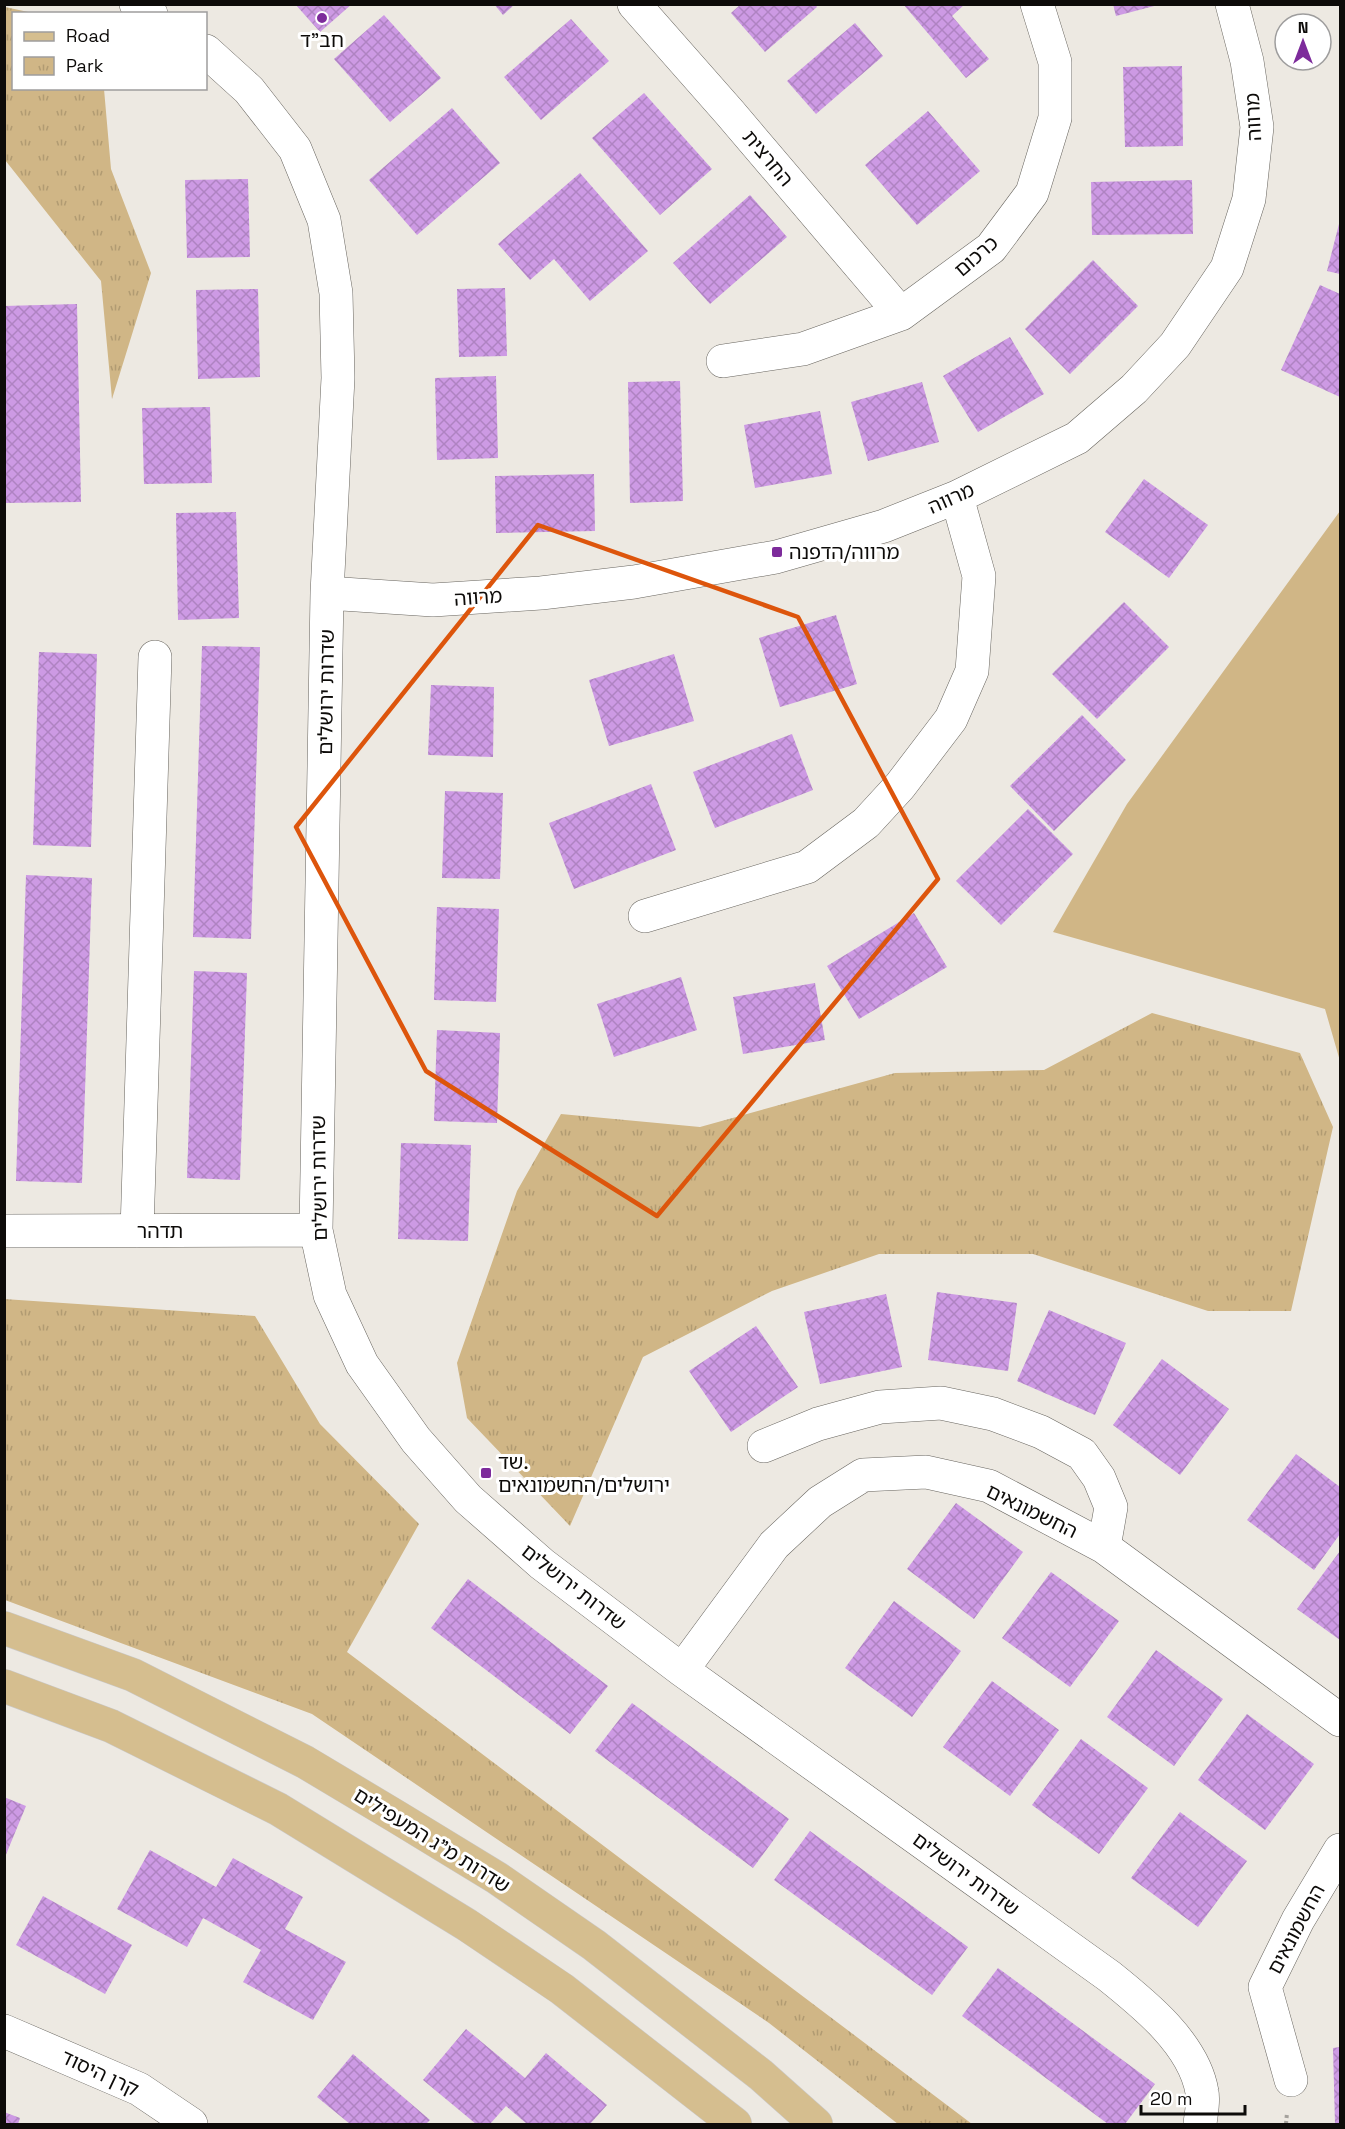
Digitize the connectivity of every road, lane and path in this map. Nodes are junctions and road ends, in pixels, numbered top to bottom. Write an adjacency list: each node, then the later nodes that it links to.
1 (634, 4): 5 (street, החרצית)
2 (1037, 4): 5 (street, כרכום)
3 (1232, 4): 7 (street, מרווה)
4 (207, 52): 8 (street, שדרות ירושלים)
5 (901, 314): 6 (street, כרכום)
6 (723, 361)
7 (957, 497): 8 (street, מרווה); 10 (street)
8 (327, 592): 11 (street, שדרות ירושלים)
9 (155, 657): 13 (street)
10 (645, 916)
11 (316, 1230): 13 (street, תדהר); 17 (street, שדרות ירושלים)
12 (4, 1231): 13 (street, תדהר)
13 (137, 1231)
14 (764, 1446): 15 (street)
15 (1104, 1547): 17 (street, החשמונאים); 19 (street, החשמונאים)
16 (4, 1628): 25 (main road, שדרות מ"ג המעפילים)
17 (682, 1670): 26 (street, שדרות ירושלים)
18 (4, 1686): 24 (main road)
19 (1341, 1720)
20 (1341, 1850): 22 (street, החשמונאים)
21 (4, 2031): 23 (street, קרן היסוד)
22 (1291, 2080)
23 (191, 2124)
24 (735, 2124)
25 (816, 2124)
26 (1200, 2124)

